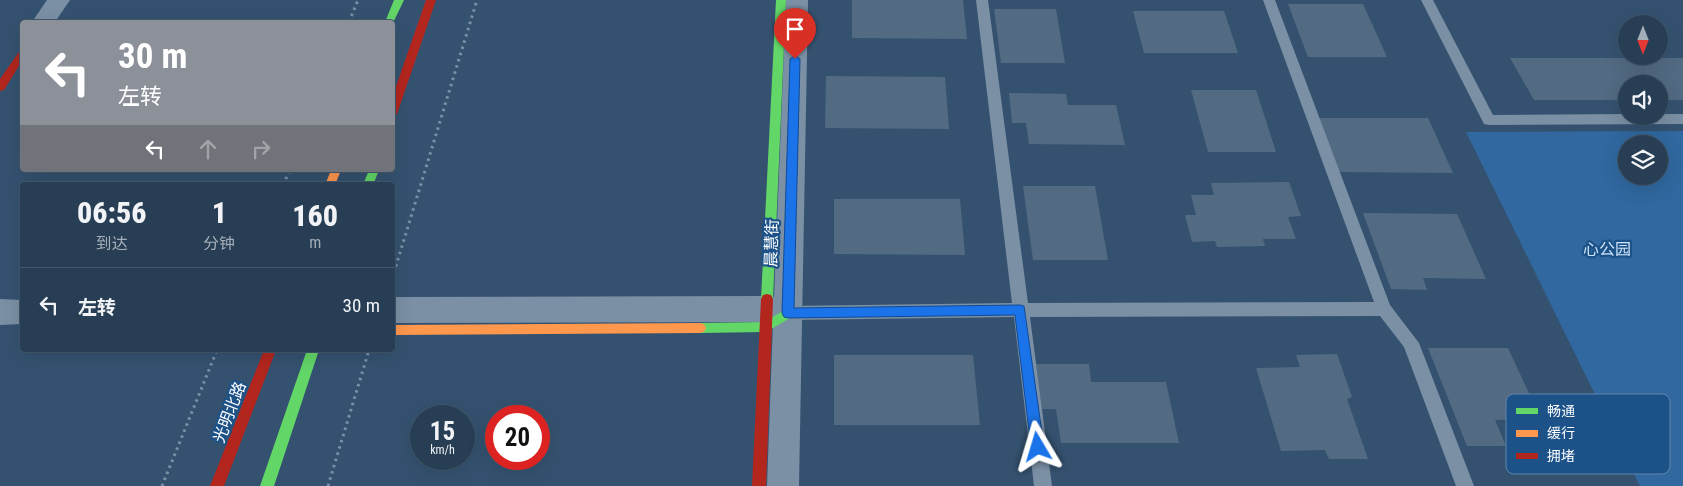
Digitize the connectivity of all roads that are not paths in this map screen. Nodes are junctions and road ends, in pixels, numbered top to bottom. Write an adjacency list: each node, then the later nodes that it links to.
1 (59, 0): 9 (street)
2 (398, 0): 10 (street)
3 (431, 0): 13 (street)
4 (781, 0): 20 (street, 晨慧街)
5 (796, 0): 20 (street, 晨慧街)
6 (982, 0): 16 (lane)
7 (1269, 0): 17 (lane)
8 (1427, 0): 14 (lane)
9 (45, 20)
10 (391, 20)
11 (20, 57): 12 (street)
12 (0, 87)
13 (395, 105)
14 (1683, 119)
15 (395, 310): 20 (street)
16 (1020, 310): 17 (lane); 20 (lane); 30 (lane)
17 (1384, 310): 31 (lane)
18 (0, 312): 19 (street)
19 (20, 312)
20 (774, 316): 21 (street); 28 (street, 晨慧街); 29 (street, 晨慧街)
21 (395, 330)
22 (0, 331): 23 (street)
23 (20, 331)
24 (269, 352): 26 (street, 光明北路)
25 (312, 352): 27 (street)
26 (218, 486)
27 (267, 486)
28 (759, 486)
29 (783, 486)
30 (1043, 486)
31 (1465, 486)

